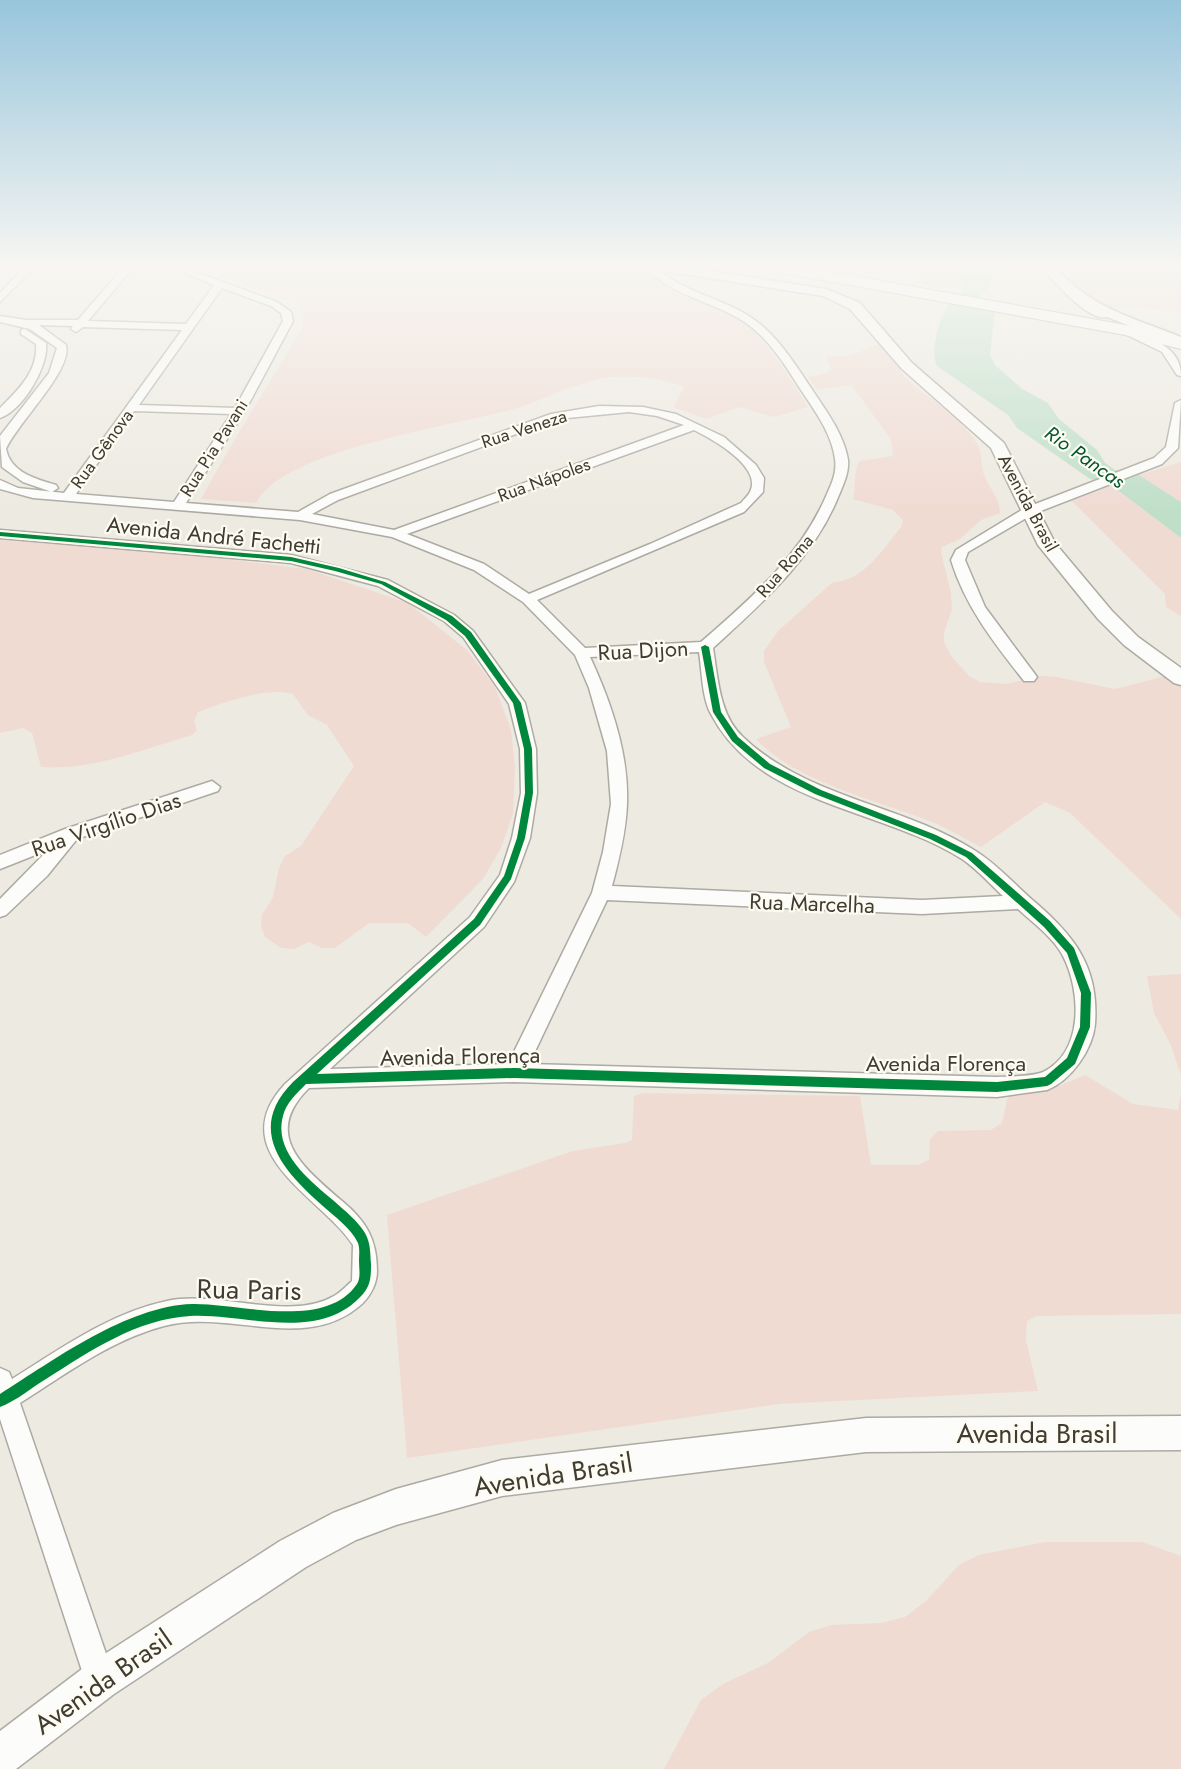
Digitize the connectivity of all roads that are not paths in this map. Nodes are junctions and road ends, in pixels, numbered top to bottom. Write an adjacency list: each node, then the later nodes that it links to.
1 (1176, 346): 8 (street)
2 (42, 347): 12 (street)
3 (62, 347): 14 (street)
4 (176, 347): 10 (street, Rua Gênova)
5 (274, 347): 11 (street, Rua Pia Pavani)
6 (776, 347): 23 (street, Rua Roma)
7 (891, 347): 18 (main road, Avenida Brasil)
8 (1181, 373)
9 (1181, 403): 18 (street)
10 (133, 408): 11 (street); 16 (street, Rua Gênova)
11 (239, 411): 17 (street, Rua Pia Pavani)
12 (0, 415)
13 (693, 426): 19 (street, Rua Veneza); 21 (street, Rua Nápoles); 22 (street, Rua Veneza)
14 (2, 440): 16 (street)
15 (1, 485): 16 (street)
16 (68, 496): 17 (street)
17 (177, 507): 19 (street)
18 (1029, 511): 25 (street); 26 (main road, Avenida Brasil)
19 (300, 516): 21 (street)
20 (0, 534): 34 (street, Avenida André Fachetti)
21 (395, 534): 22 (street)
22 (528, 599): 24 (street)
23 (705, 647): 24 (street, Rua Dijon); 31 (street, Avenida Florença)
24 (580, 653): 30 (street)
25 (1029, 677)
26 (1181, 678)
27 (212, 787): 28 (street, Rua Virgílio Dias)
28 (71, 834): 29 (street, Rua Virgílio Dias); 32 (street)
29 (0, 862)
30 (601, 892): 31 (street, Rua Marcelha); 33 (street)
31 (1022, 902): 33 (street, Avenida Florença)
32 (0, 910)
33 (514, 1073): 34 (street, Avenida Florença)
34 (304, 1078): 35 (street, Rua Paris)
35 (2, 1393): 37 (street)
36 (1181, 1433): 37 (main road, Avenida Brasil)
37 (100, 1680): 38 (main road, Avenida Brasil)
38 (0, 1756)

